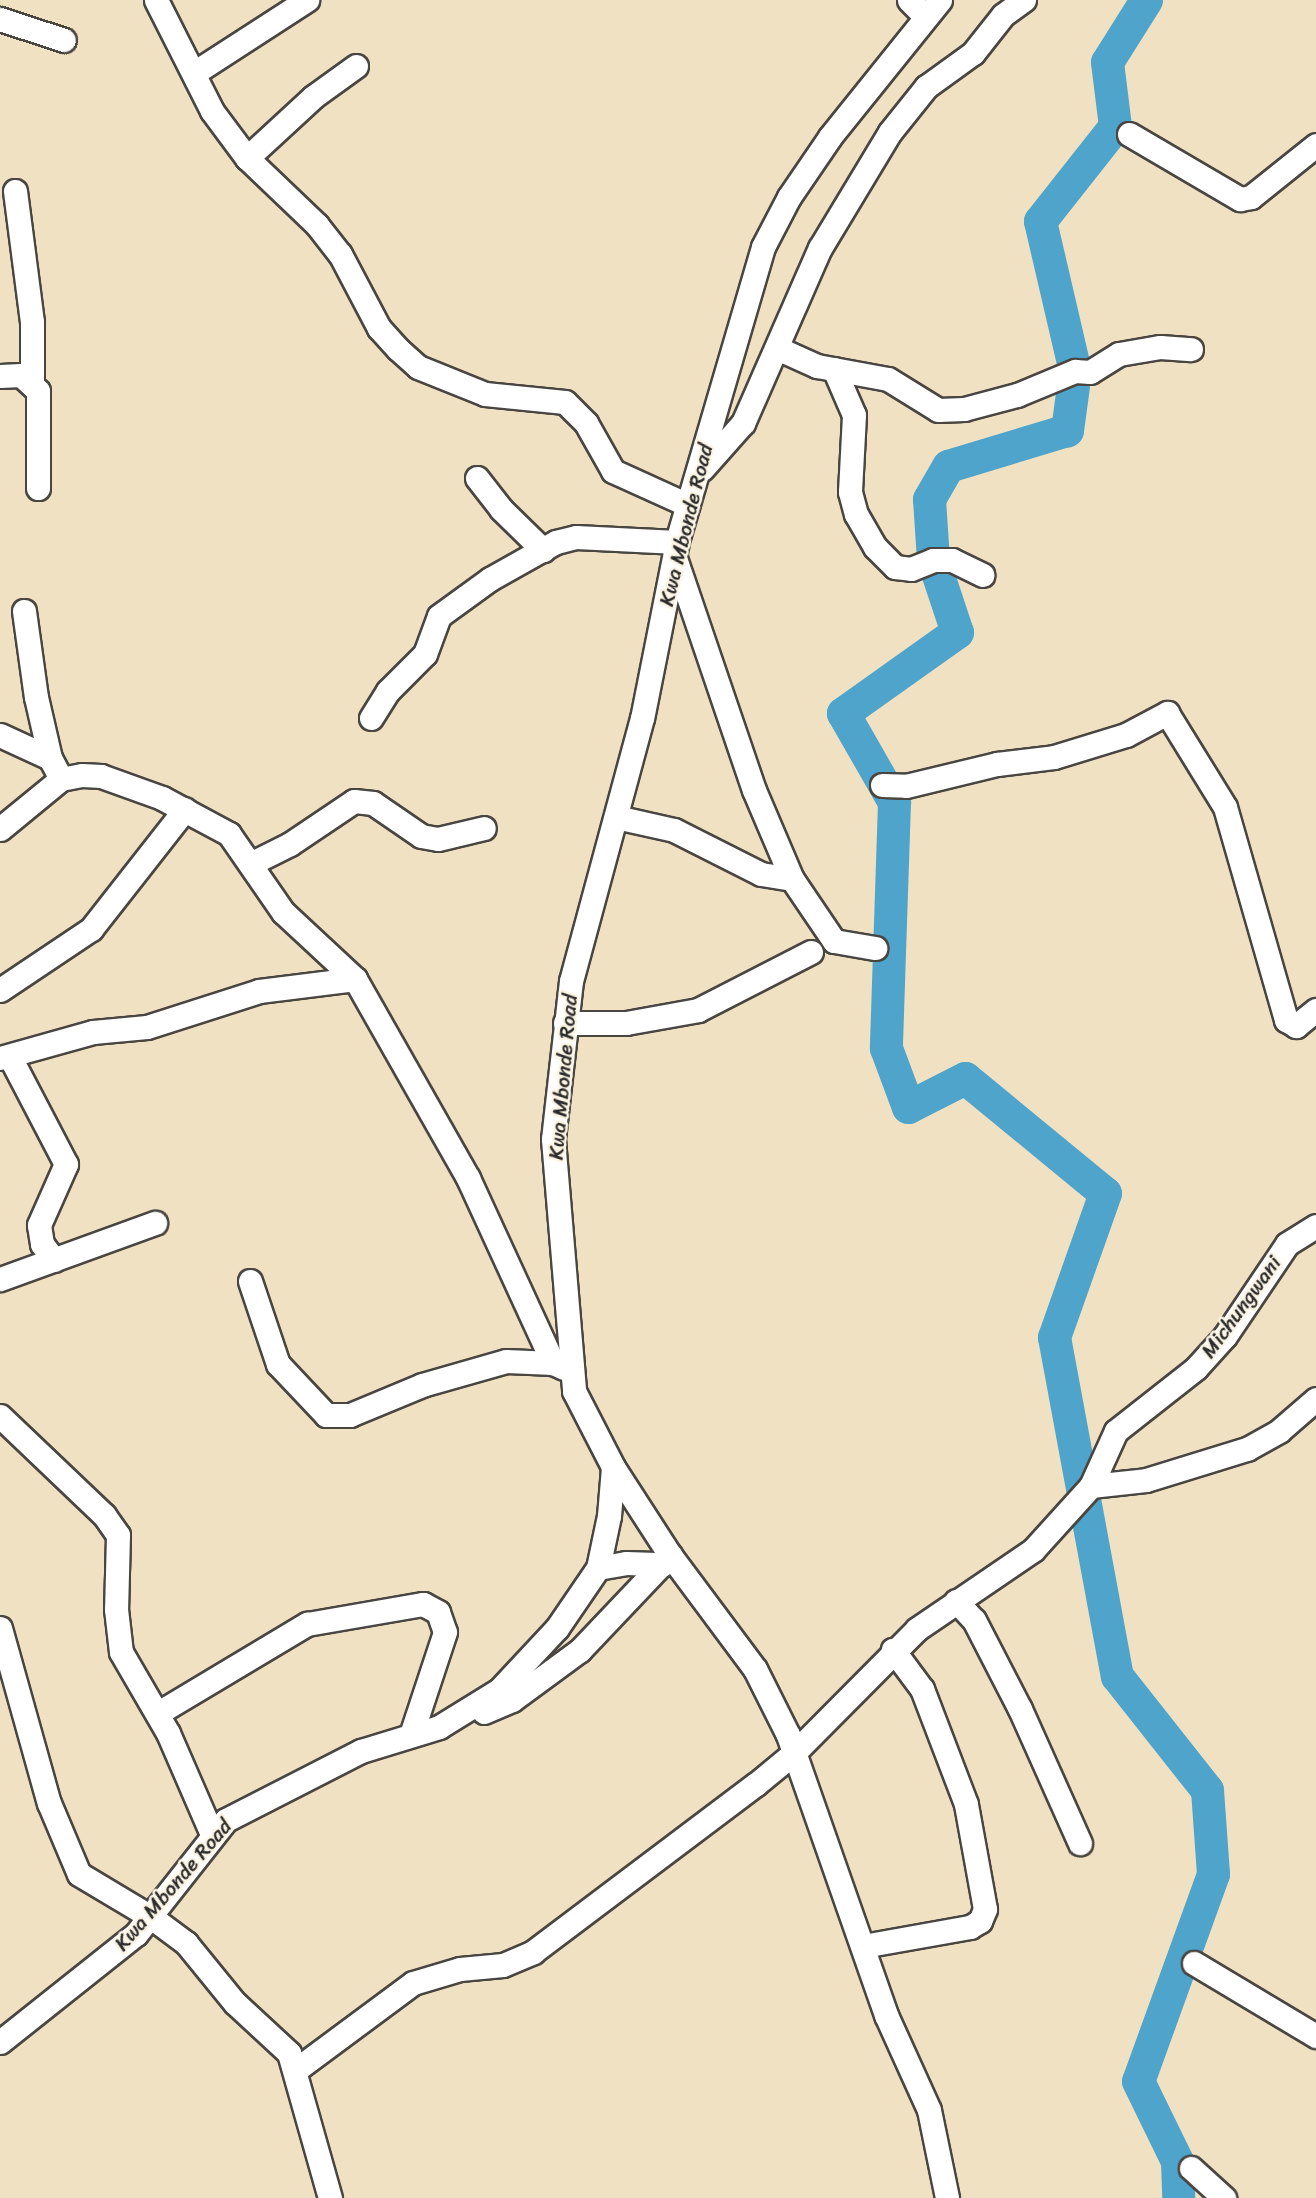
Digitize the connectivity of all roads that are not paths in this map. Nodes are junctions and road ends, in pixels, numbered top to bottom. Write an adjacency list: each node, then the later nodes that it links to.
1 (156, 0): 8 (street)
2 (307, 0): 8 (street)
3 (1024, 0): 13 (street)
4 (925, 5): 18 (street, Kwa Mbonde Road)
5 (0, 19): 6 (street)
6 (64, 40)
7 (356, 66): 11 (street)
8 (194, 73): 11 (street)
9 (1129, 134): 10 (street)
10 (1316, 145)
11 (247, 158): 21 (street)
12 (15, 191): 17 (street)
13 (779, 349): 15 (street); 18 (street)
14 (1192, 349): 15 (street)
15 (834, 369): 24 (street)
16 (0, 376): 17 (street)
17 (32, 382): 20 (street)
18 (698, 473): 21 (street, Kwa Mbonde Road)
19 (477, 478): 22 (street)
20 (38, 488)
21 (688, 505): 23 (street, Kwa Mbonde Road)
22 (542, 550): 23 (street); 26 (street)
23 (676, 550): 32 (street, Kwa Mbonde Road); 36 (street)
24 (983, 575)
25 (24, 611): 28 (street)
26 (371, 718)
27 (0, 735): 28 (street)
28 (50, 758): 29 (street)
29 (61, 779): 31 (street); 34 (street)
30 (882, 785): 41 (street)
31 (185, 809): 35 (street); 40 (street)
32 (616, 817): 36 (street); 42 (street, Kwa Mbonde Road)
33 (484, 828): 35 (street)
34 (0, 829)
35 (252, 863): 39 (street)
36 (792, 879): 37 (street)
37 (875, 948)
38 (811, 952): 42 (street)
39 (355, 979): 43 (street); 49 (street)
40 (0, 990)
41 (1316, 1010)
42 (565, 1023): 49 (street, Kwa Mbonde Road)
43 (5, 1058): 46 (street)
44 (155, 1223): 46 (street)
45 (1316, 1226): 53 (street, Michungwani)
46 (54, 1260): 47 (street)
47 (0, 1279)
48 (250, 1280): 49 (street)
49 (561, 1367): 52 (street, Kwa Mbonde Road)
50 (1316, 1399): 53 (street)
51 (0, 1416): 59 (street)
52 (613, 1467): 54 (street); 55 (street, Kwa Mbonde Road)
53 (1091, 1486): 56 (street, Michungwani)
54 (666, 1560): 55 (street); 60 (street); 62 (street)
55 (598, 1568): 60 (street, Kwa Mbonde Road)
56 (956, 1601): 58 (street, Michungwani); 64 (street)
57 (0, 1628): 65 (street)
58 (893, 1650): 62 (street, Michungwani); 66 (street)
59 (158, 1713): 61 (street); 63 (street)
60 (439, 1727): 61 (street, Kwa Mbonde Road)
61 (411, 1735): 63 (street, Kwa Mbonde Road)
62 (796, 1752): 66 (street); 70 (street, Michungwani)
63 (212, 1834): 65 (street, Kwa Mbonde Road)
64 (1080, 1843)
65 (151, 1917): 69 (street, Kwa Mbonde Road); 70 (street)
66 (863, 1947): 73 (street)
67 (1194, 1963): 68 (street)
68 (1316, 2036)
69 (0, 2042)
70 (297, 2068): 72 (street)
71 (1191, 2168): 74 (street)
72 (330, 2198)
73 (947, 2198)
74 (1224, 2198)

